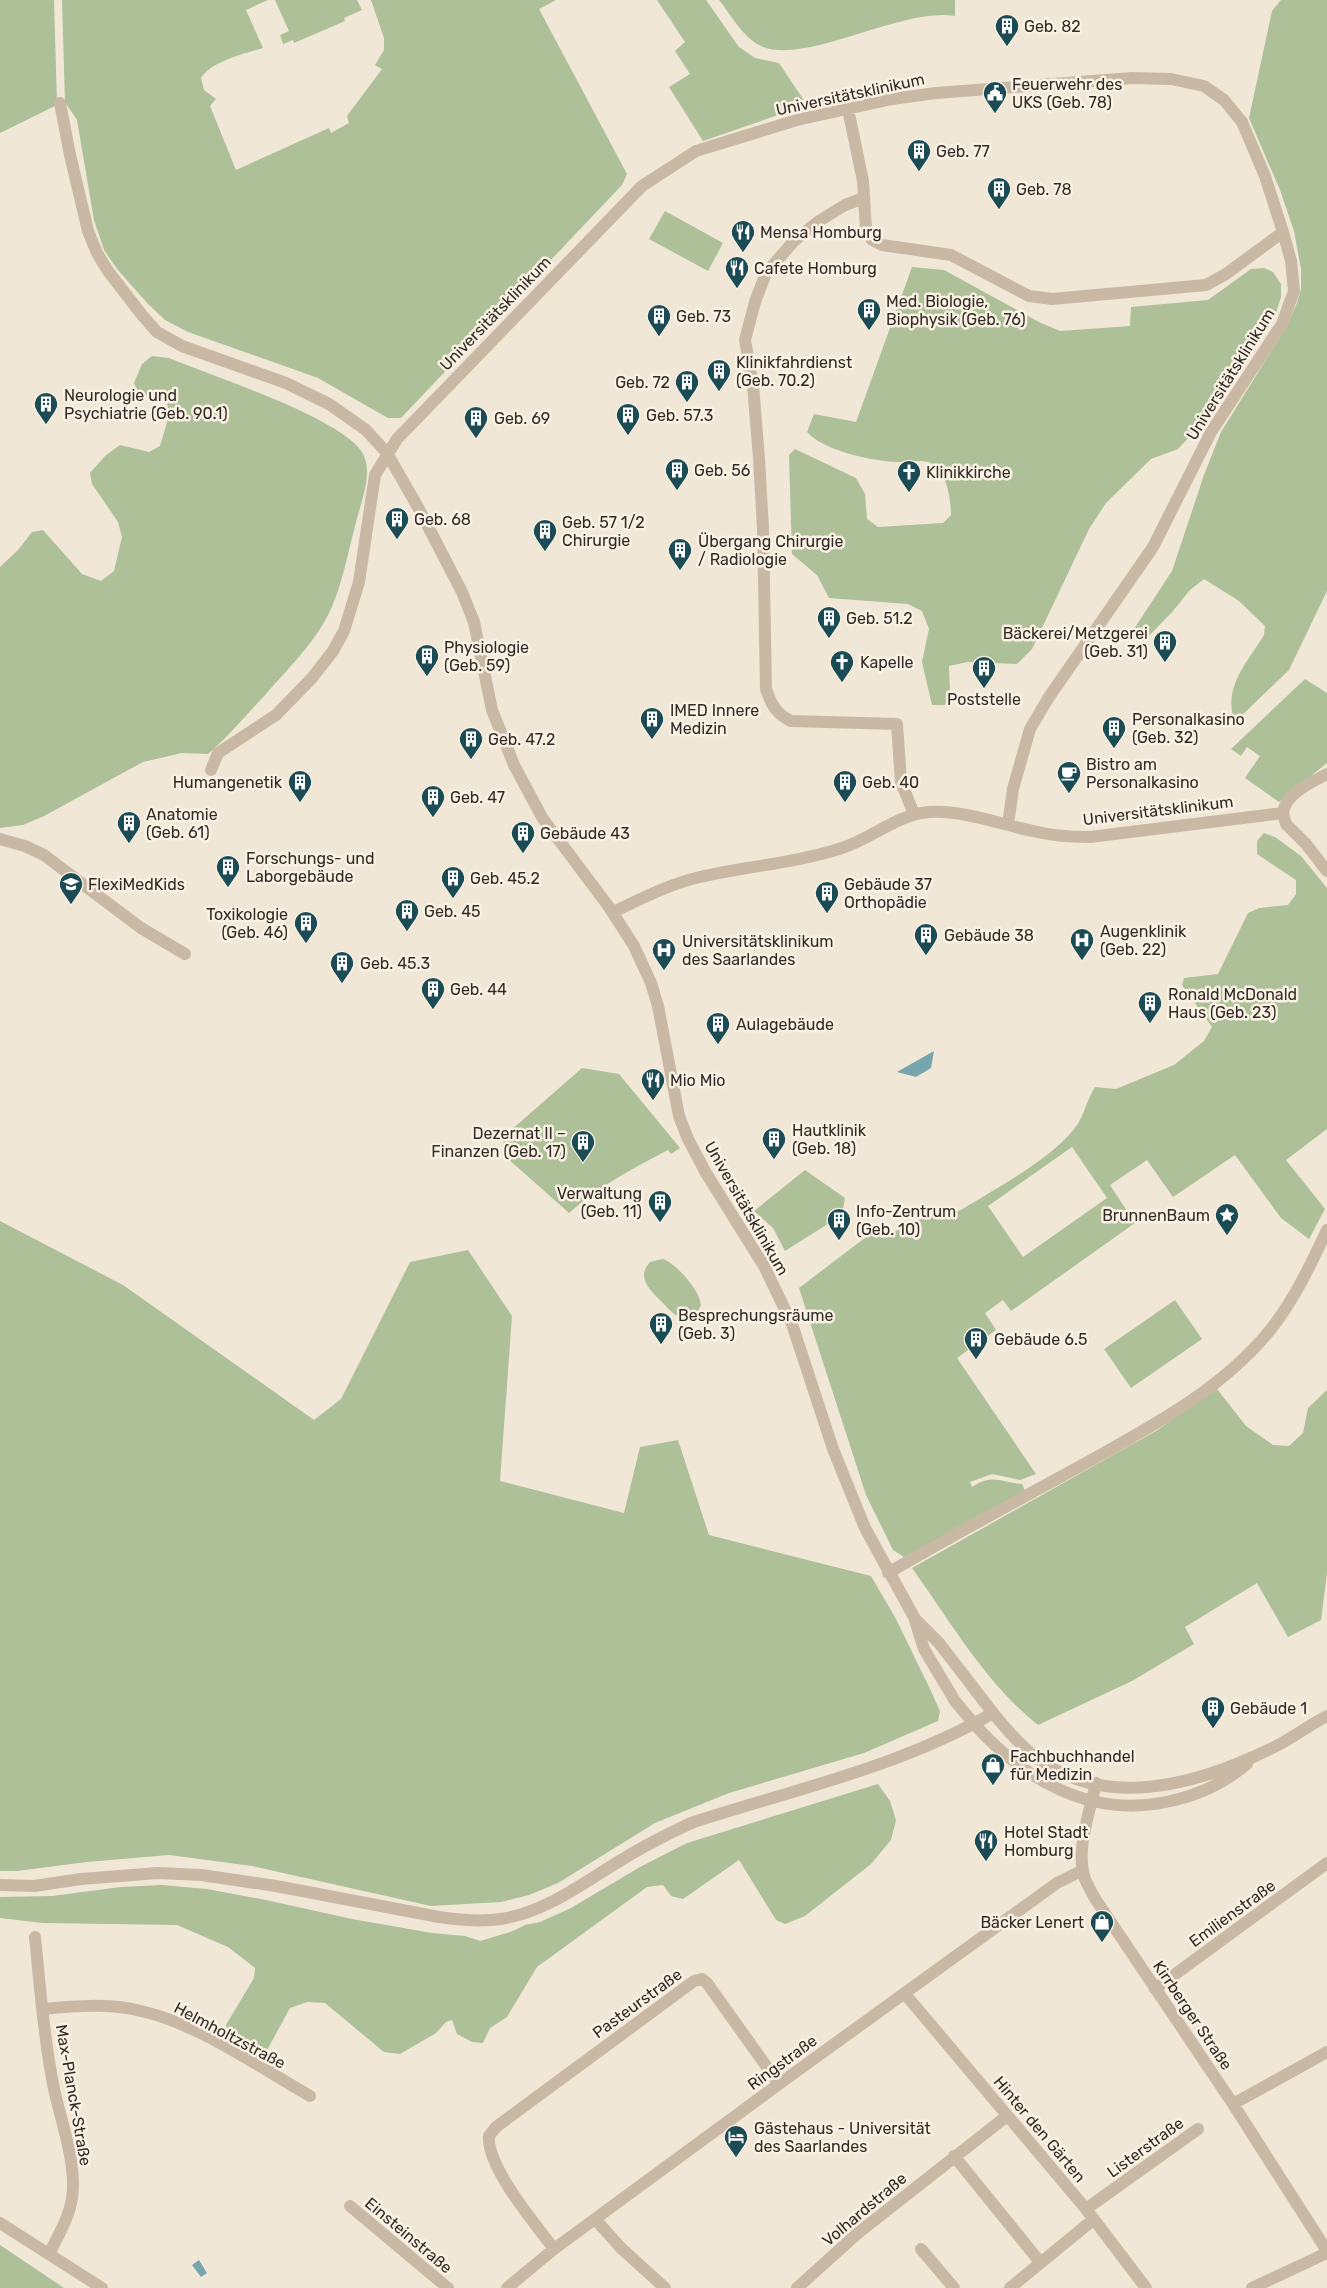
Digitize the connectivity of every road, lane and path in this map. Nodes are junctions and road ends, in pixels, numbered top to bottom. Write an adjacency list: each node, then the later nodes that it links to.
1 (60, 103): 5 (street, Universitätsklinikum)
2 (848, 109): 3 (street); 4 (street, Universitätsklinikum); 5 (street, Universitätsklinikum)
3 (864, 198): 4 (street); 9 (street)
4 (1283, 232): 10 (street, Universitätsklinikum)
5 (387, 453): 6 (street, Universitätsklinikum); 13 (street, Universitätsklinikum)
6 (210, 770)
7 (1327, 774): 8 (street)
8 (1283, 813): 10 (street, Universitätsklinikum); 12 (street)
9 (914, 814): 10 (street, Universitätsklinikum); 13 (street, Universitätsklinikum)
10 (1008, 824)
11 (0, 838): 14 (street)
12 (1327, 871)
13 (612, 912): 16 (street, Universitätsklinikum)
14 (185, 954)
15 (1327, 1230): 16 (street)
16 (888, 1573): 17 (street, Universitätsklinikum)
17 (914, 1617): 18 (street); 20 (street)
18 (993, 1713): 20 (street); 22 (street)
19 (1327, 1716): 21 (street)
20 (974, 1724): 23 (street); 26 (street)
21 (1259, 1754): 22 (street); 23 (street)
22 (1096, 1783): 23 (street, Kirrberger Straße)
23 (1092, 1803): 25 (street, Kirrberger Straße)
24 (1327, 1863): 28 (street, Emilienstraße)
25 (1083, 1870): 28 (street, Kirrberger Straße); 29 (street, Ringstraße)
26 (0, 1886)
27 (35, 1937): 30 (street, Max-Planck-Straße)
28 (1155, 1989): 34 (street, Kirrberger Straße)
29 (905, 1994): 32 (street, Ringstraße); 35 (street, Hinter den Gärten)
30 (43, 2009): 33 (street, Helmholtzstraße); 46 (street, Max-Planck-Straße)
31 (1327, 2052): 34 (street)
32 (779, 2084): 40 (street, Ringstraße); 43 (street, Pasteurstraße)
33 (310, 2096)
34 (1233, 2104): 45 (street, Kirrberger Straße)
35 (1007, 2116): 37 (street, Volhardstraße); 39 (street, Hinter den Gärten)
36 (1198, 2129): 39 (street, Listerstraße)
37 (954, 2156): 47 (street); 52 (street, Volhardstraße)
38 (350, 2206): 49 (street, Einsteinstraße)
39 (1086, 2209): 41 (street, Hinter den Gärten)
40 (595, 2219): 43 (street, Ringstraße); 51 (street)
41 (1094, 2219): 47 (street); 55 (street, Hinter den Gärten)
42 (0, 2223): 46 (street)
43 (554, 2249): 50 (street, Ringstraße)
44 (921, 2249): 53 (street)
45 (1327, 2252): 56 (street)
46 (49, 2254): 48 (street)
47 (1040, 2262): 54 (street)
48 (102, 2288)
49 (448, 2288)
50 (506, 2288)
51 (665, 2288)
52 (797, 2288)
53 (954, 2288)
54 (1010, 2288)
55 (1146, 2288)
56 (1252, 2288)

